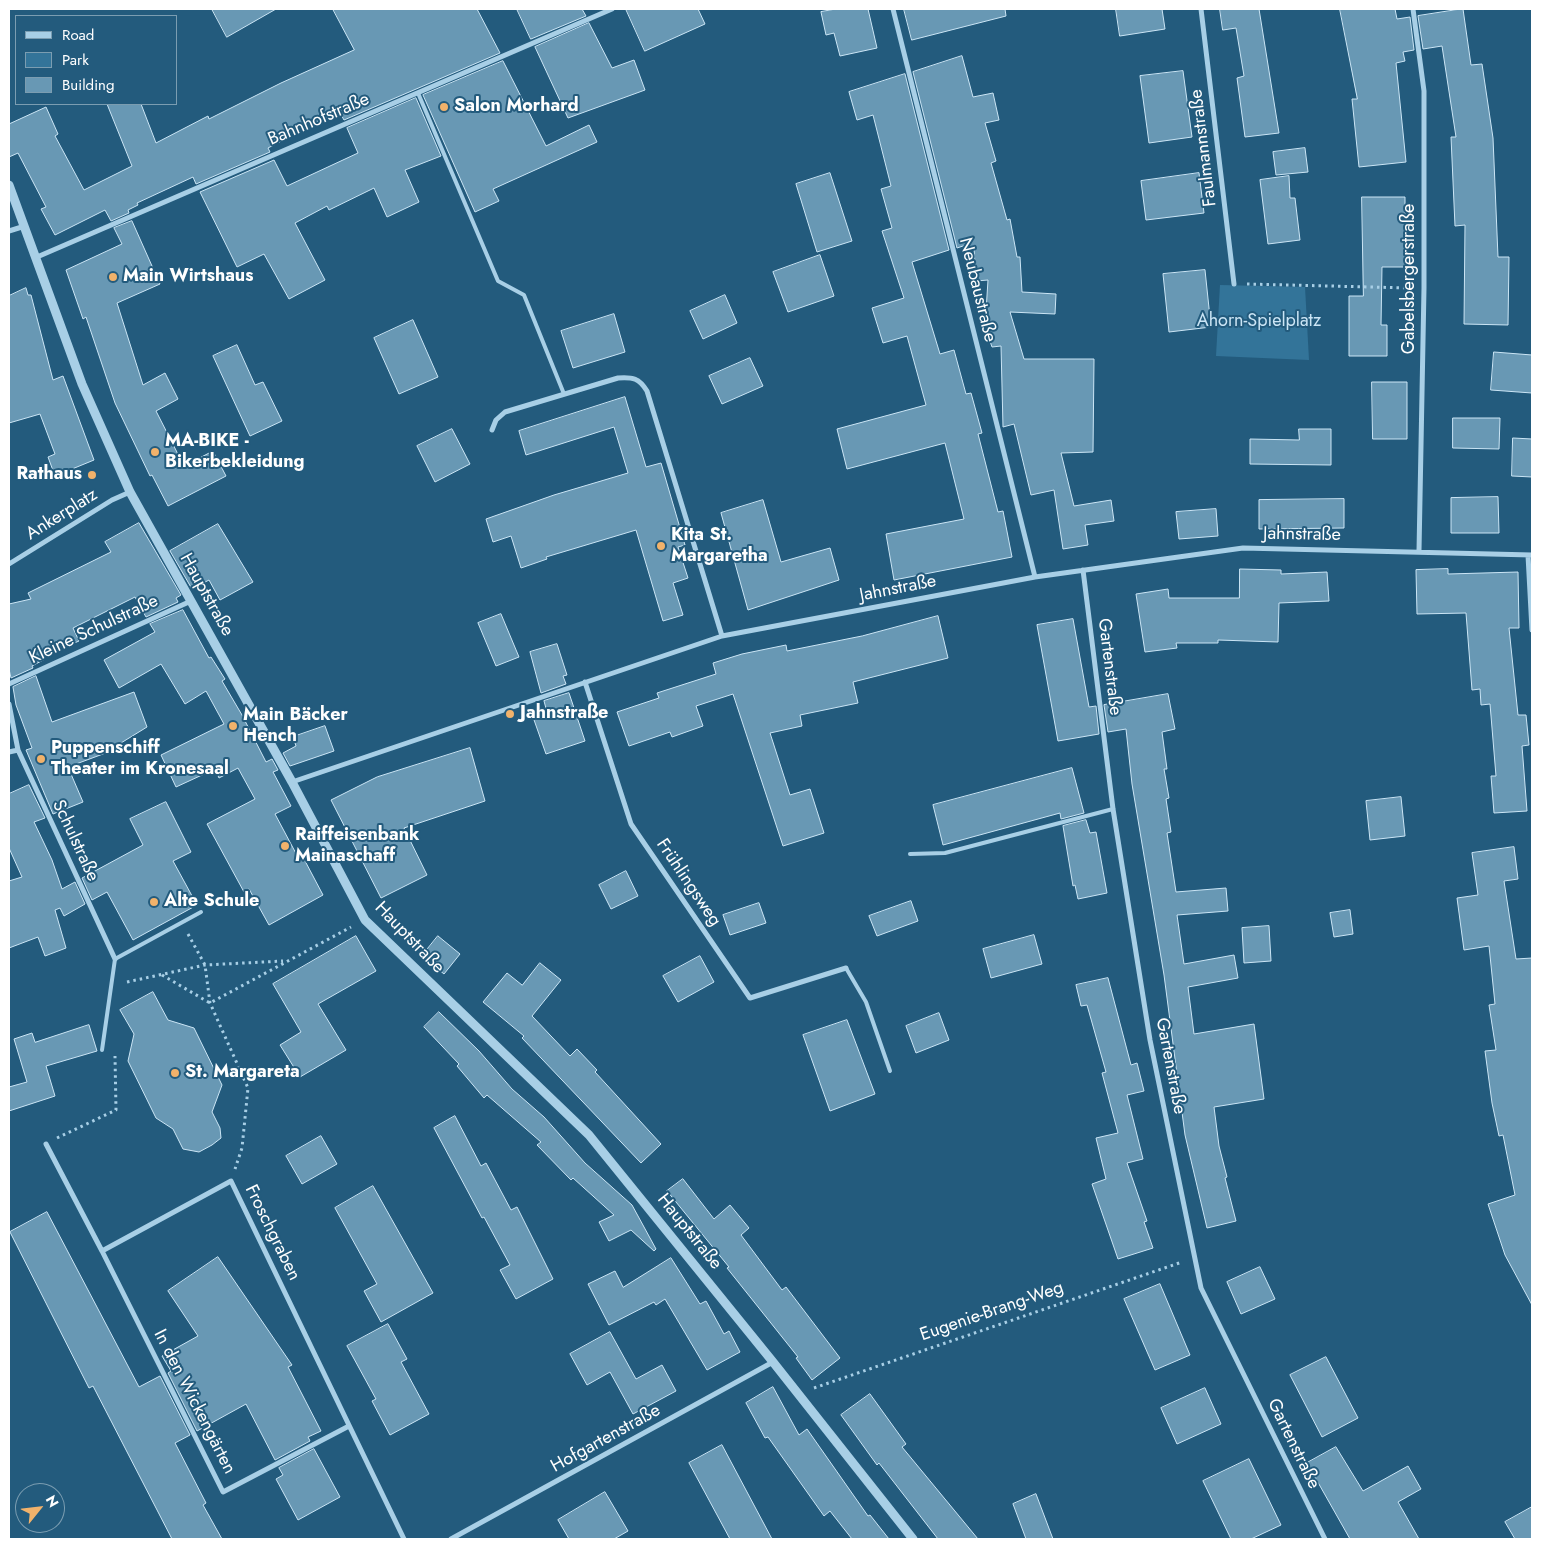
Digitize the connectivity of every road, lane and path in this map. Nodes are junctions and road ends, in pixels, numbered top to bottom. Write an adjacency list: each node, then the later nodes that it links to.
1 (612, 9): 5 (street, Bahnhofstraße)
2 (893, 9): 19 (street, Neubaustraße)
3 (1201, 9): 10 (street, Faulmannstraße)
4 (1413, 9): 11 (street, Gabelsbergerstraße)
5 (418, 92): 9 (street, Bahnhofstraße); 12 (lane)
6 (9, 185): 7 (street, Hauptstraße)
7 (26, 226): 8 (street); 9 (street, Hauptstraße)
8 (9, 231)
9 (37, 257): 14 (street, Hauptstraße)
10 (1234, 284): 11 (path)
11 (1424, 288): 15 (street, Gabelsbergerstraße)
12 (564, 394): 13 (street); 22 (street)
13 (492, 430)
14 (130, 492): 17 (street, Ankerplatz); 20 (street, Hauptstraße)
15 (1419, 551): 16 (street, Jahnstraße); 18 (street, Jahnstraße)
16 (1530, 555): 21 (street)
17 (9, 564)
18 (1083, 570): 19 (street, Jahnstraße); 29 (street, Gartenstraße)
19 (1034, 577): 22 (street, Jahnstraße)
20 (191, 601): 24 (street, Kleine Schulstraße); 28 (street, Hauptstraße)
21 (1532, 630)
22 (722, 636): 23 (street, Jahnstraße)
23 (585, 682): 28 (street, Jahnstraße); 37 (street, Frühlingsweg)
24 (9, 684)
25 (9, 704): 26 (street, Schulstraße)
26 (18, 750): 27 (street); 34 (street, Schulstraße)
27 (9, 752)
28 (292, 782): 32 (street, Hauptstraße)
29 (1113, 808): 30 (lane); 47 (street, Gartenstraße)
30 (910, 854)
31 (201, 912): 33 (lane)
32 (365, 920): 35 (path); 48 (street, Hauptstraße)
33 (182, 923): 34 (lane); 36 (path)
34 (115, 959): 41 (lane)
35 (284, 961): 36 (path); 40 (path)
36 (205, 965): 38 (path); 40 (path)
37 (846, 968): 43 (lane)
38 (162, 975): 39 (path); 40 (path)
39 (123, 990)
40 (210, 1003): 45 (path)
41 (102, 1050)
42 (115, 1054): 44 (path)
43 (890, 1071)
44 (46, 1144): 46 (street)
45 (231, 1181): 46 (street, Froschgraben); 50 (street, Froschgraben)
46 (102, 1251): 50 (street, In den Wickengärten)
47 (1195, 1258): 49 (path, Eugenie-Brang-Weg); 54 (street, Gartenstraße)
48 (774, 1362): 49 (street, Hauptstraße); 52 (street, Hofgartenstraße)
49 (798, 1393): 53 (street, Hauptstraße)
50 (350, 1426): 51 (street, Froschgraben)
51 (404, 1539)
52 (451, 1539)
53 (913, 1539)
54 (1325, 1539)

